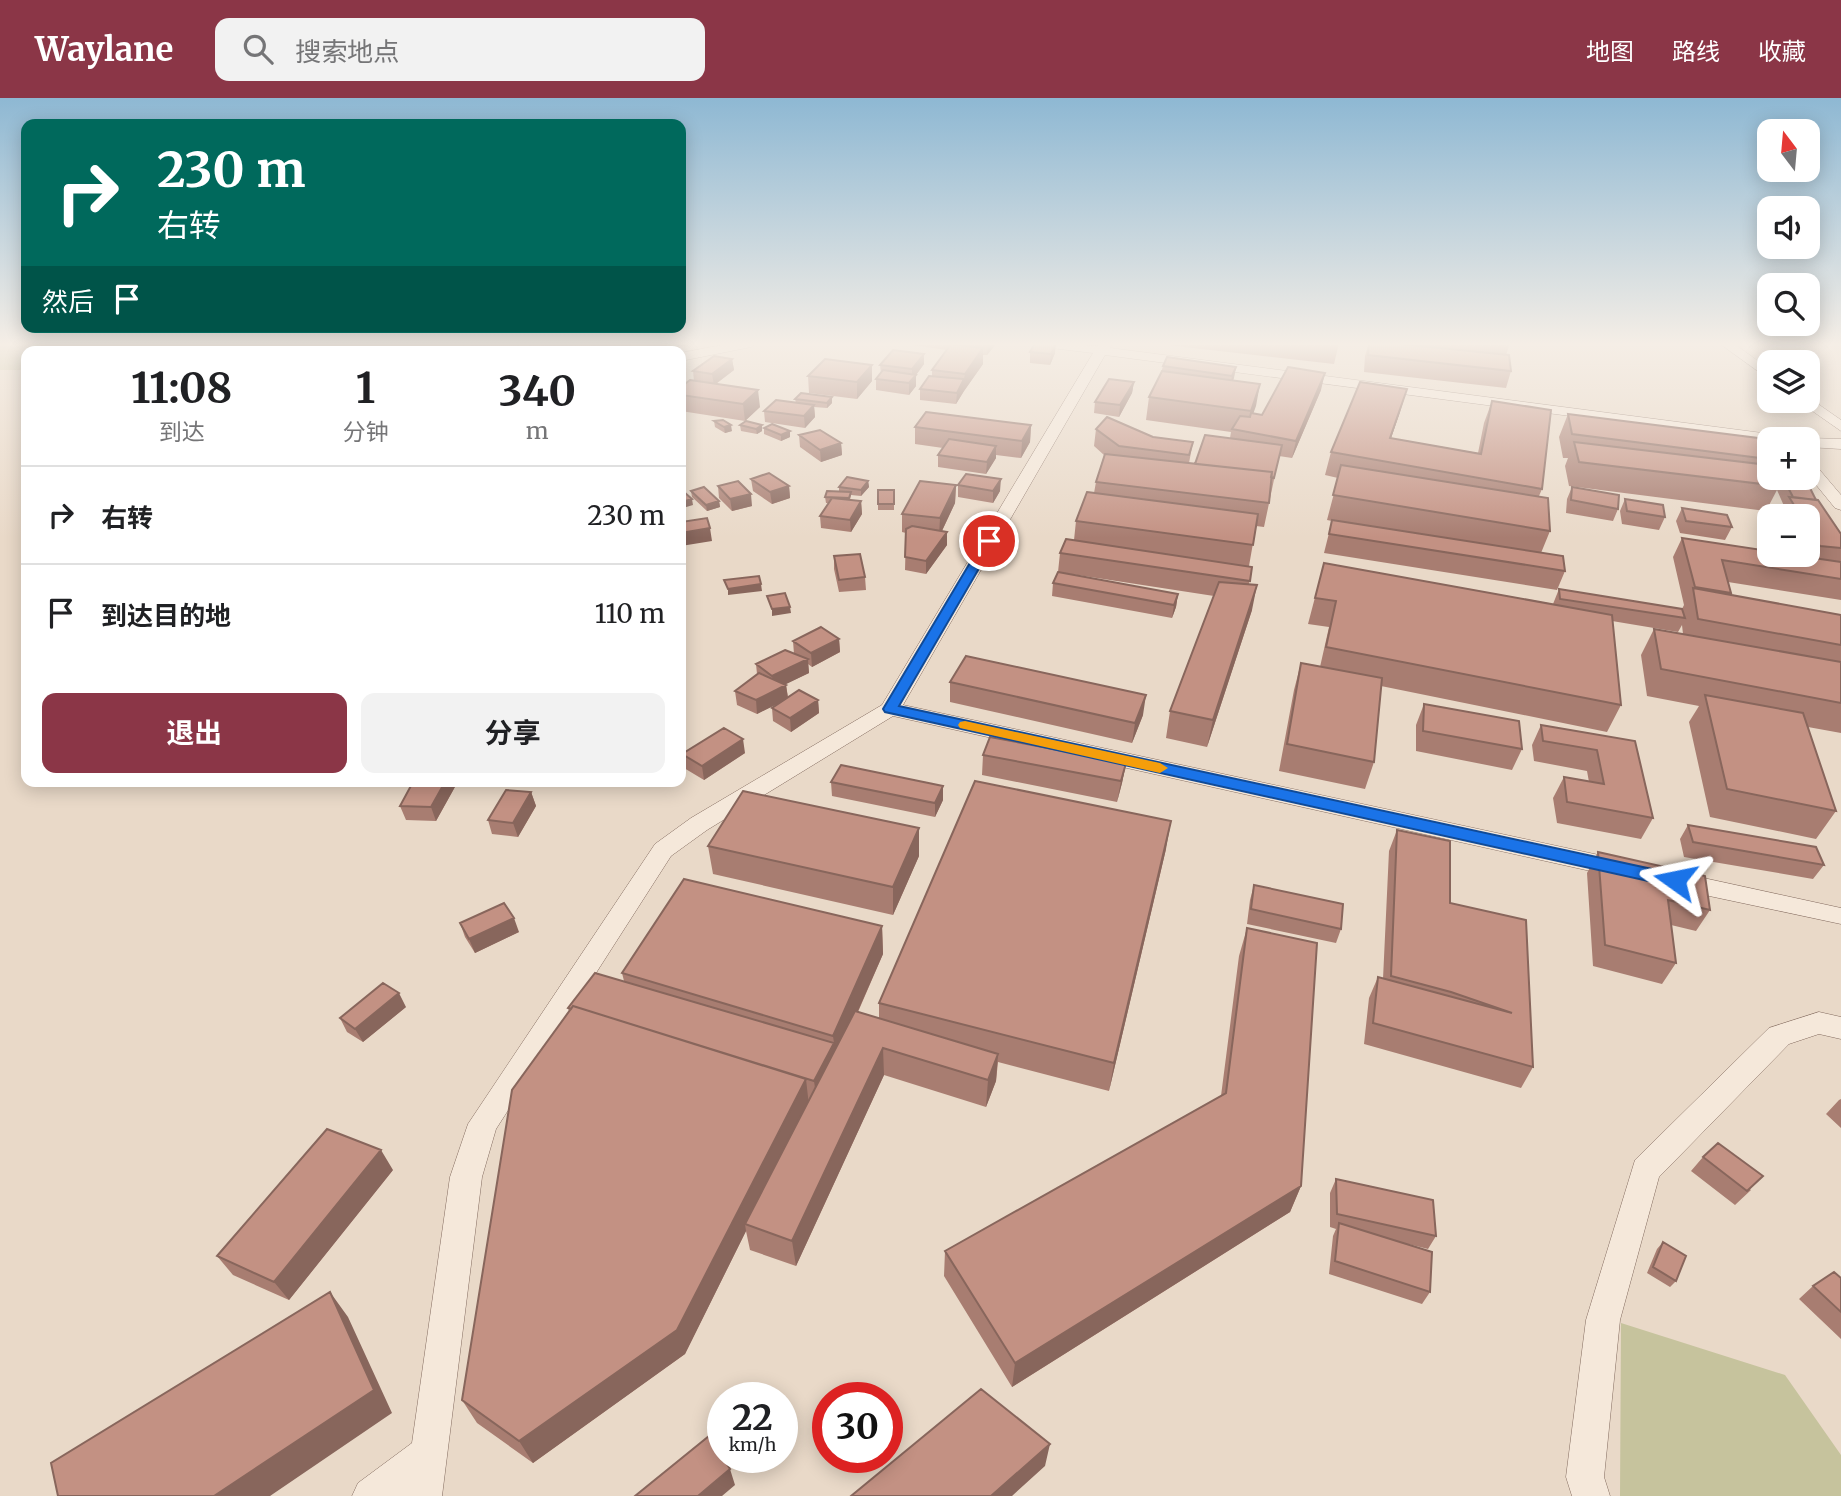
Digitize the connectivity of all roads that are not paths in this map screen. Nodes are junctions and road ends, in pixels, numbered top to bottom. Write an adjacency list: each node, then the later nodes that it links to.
1 (1067, 408): 12 (street)
2 (1552, 408): 4 (street)
3 (1820, 412): 5 (street)
4 (1665, 424): 6 (street); 9 (street)
5 (1841, 427)
6 (1757, 436)
7 (1841, 444): 8 (street)
8 (1820, 445)
9 (1757, 449)
10 (1820, 480): 11 (street)
11 (1841, 505)
12 (890, 709): 13 (street); 15 (street)
13 (1837, 916)
14 (1841, 1028): 18 (street)
15 (428, 1454): 16 (street); 17 (street)
16 (371, 1496)
17 (423, 1496)
18 (1591, 1496)

